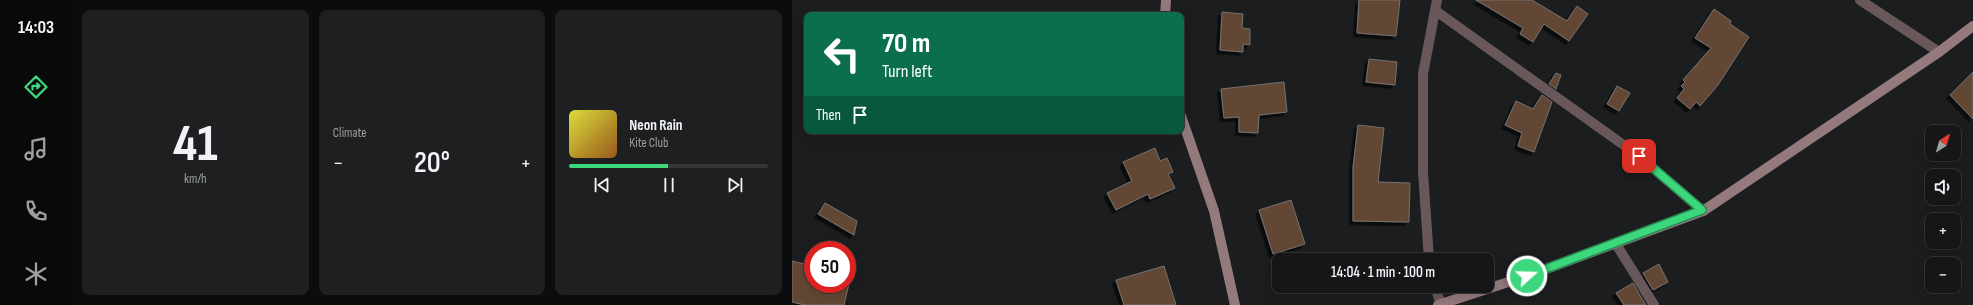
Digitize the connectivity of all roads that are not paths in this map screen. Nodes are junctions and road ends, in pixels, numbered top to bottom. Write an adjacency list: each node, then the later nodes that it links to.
1 (1166, 0): 5 (main road)
2 (1437, 0): 4 (street)
3 (1860, 0): 7 (street)
4 (1436, 11): 9 (street); 11 (street)
5 (1165, 12)
6 (1973, 26): 7 (main road)
7 (1940, 52): 9 (main road)
8 (1184, 125): 13 (main road)
9 (1702, 210): 10 (main road)
10 (1616, 244): 14 (main road); 15 (street)
11 (1429, 253)
12 (1436, 293): 14 (street)
13 (1235, 305)
14 (1439, 305)
15 (1654, 305)

